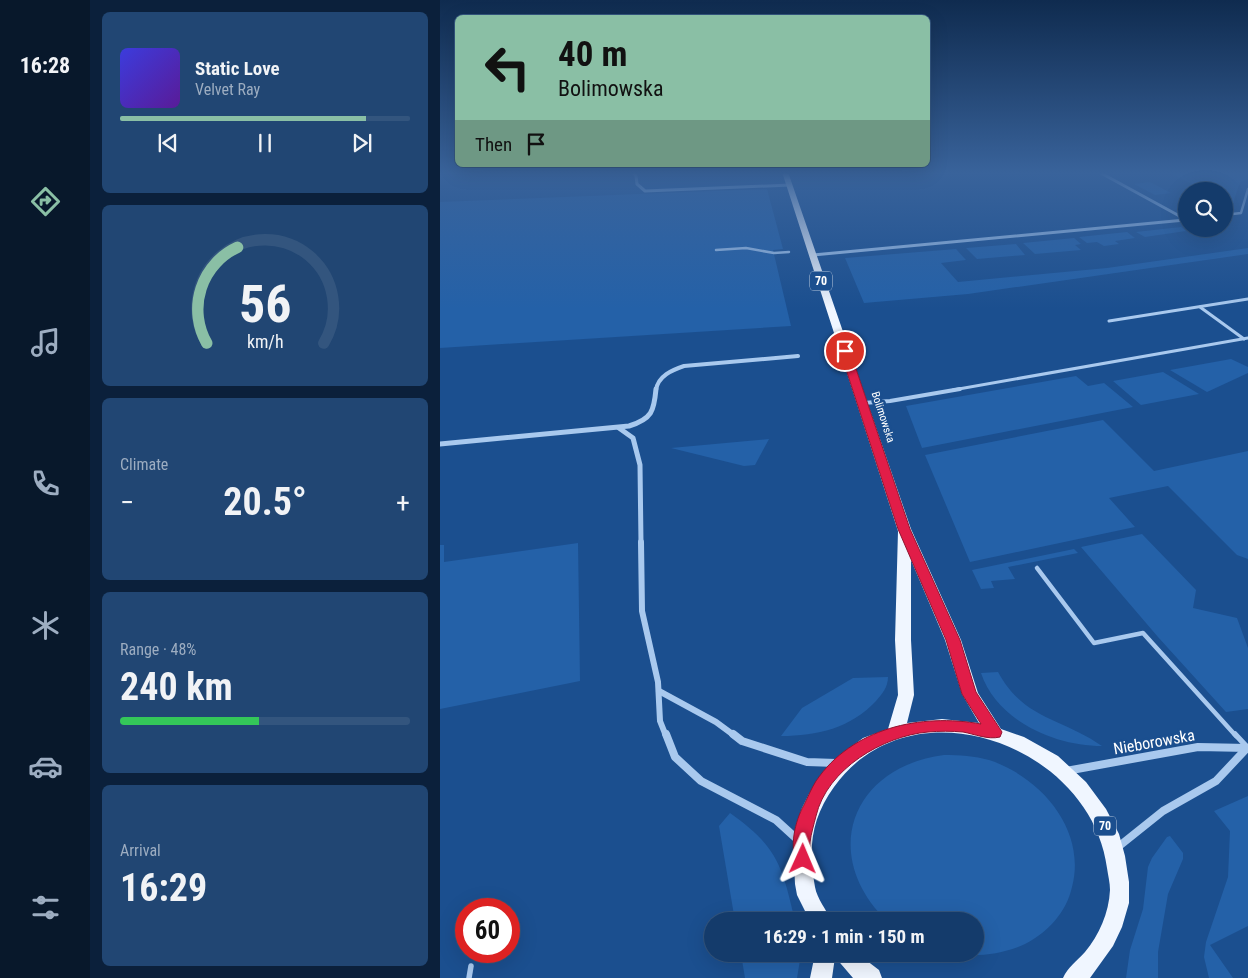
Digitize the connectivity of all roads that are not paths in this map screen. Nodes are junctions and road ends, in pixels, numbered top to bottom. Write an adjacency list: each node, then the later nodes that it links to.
1 (801, 218): 5 (main road, Bolimowska / 70)
2 (1178, 221): 5 (street)
3 (716, 250): 4 (lane)
4 (789, 252)
5 (813, 255): 11 (main road, Bolimowska / 70)
6 (1248, 299): 7 (lane)
7 (1200, 307): 8 (lane); 9 (lane)
8 (1109, 321)
9 (1246, 339): 11 (lane)
10 (798, 356): 12 (street)
11 (863, 403): 14 (main road, Bolimowska / 70)
12 (619, 428): 13 (street); 16 (street)
13 (440, 444)
14 (904, 529): 17 (main road, Bolimowska / 70); 18 (main road, Bolimowska / 70)
15 (1037, 568): 19 (lane)
16 (659, 691): 20 (street); 22 (street)
17 (896, 732): 18 (main road, 70); 20 (main road, 70)
18 (994, 732): 21 (main road, 70)
19 (1248, 748): 21 (street, Nieborowska); 23 (street)
20 (841, 763): 22 (main road, 70)
21 (1066, 771): 23 (main road, 70)
22 (801, 843): 24 (main road, 70)
23 (1115, 850): 28 (main road, 70)
24 (817, 912)
25 (824, 962): 30 (main road)
26 (851, 962): 31 (main road)
27 (471, 966): 29 (lane)
28 (1085, 974)
29 (469, 978)
30 (821, 978)
31 (871, 978)

